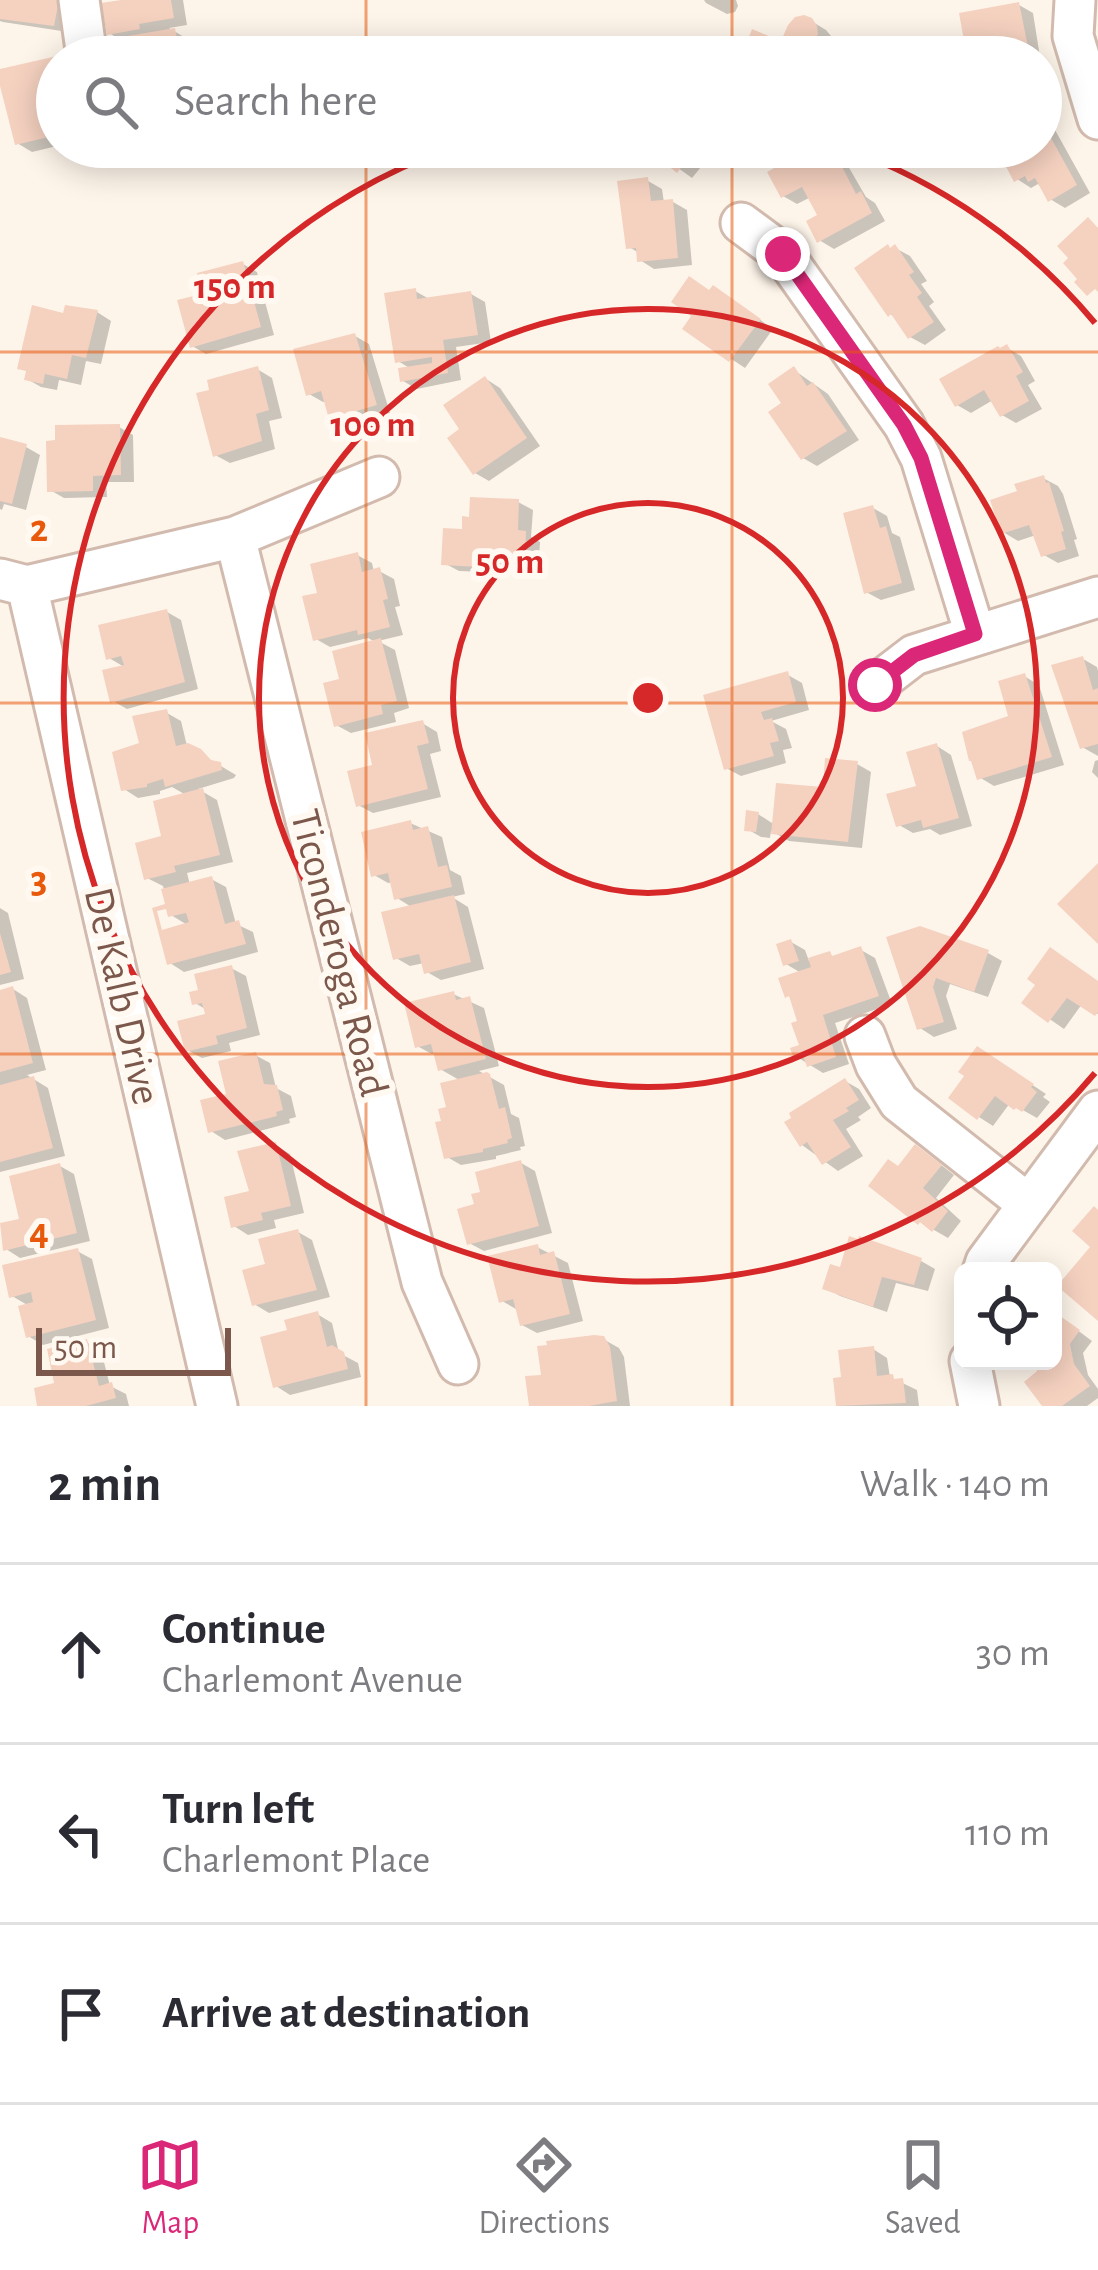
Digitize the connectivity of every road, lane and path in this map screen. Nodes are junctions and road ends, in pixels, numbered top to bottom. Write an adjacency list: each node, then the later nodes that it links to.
1 (79, 0): 3 (street)
2 (1075, 0): 4 (street)
3 (84, 36)
4 (1090, 65): 5 (street)
5 (1098, 119)
6 (741, 223): 11 (street)
7 (379, 477): 8 (street)
8 (236, 537): 9 (street); 17 (street, Ticonderoga Road)
9 (14, 583): 19 (street, De Kalb Drive)
10 (1098, 597): 11 (street)
11 (975, 634): 12 (street)
12 (875, 685)
13 (865, 1036): 15 (street)
14 (1096, 1120): 15 (street)
15 (1028, 1204): 16 (street)
16 (986, 1262)
17 (458, 1364)
18 (972, 1370): 20 (street)
19 (218, 1406)
20 (979, 1406)

